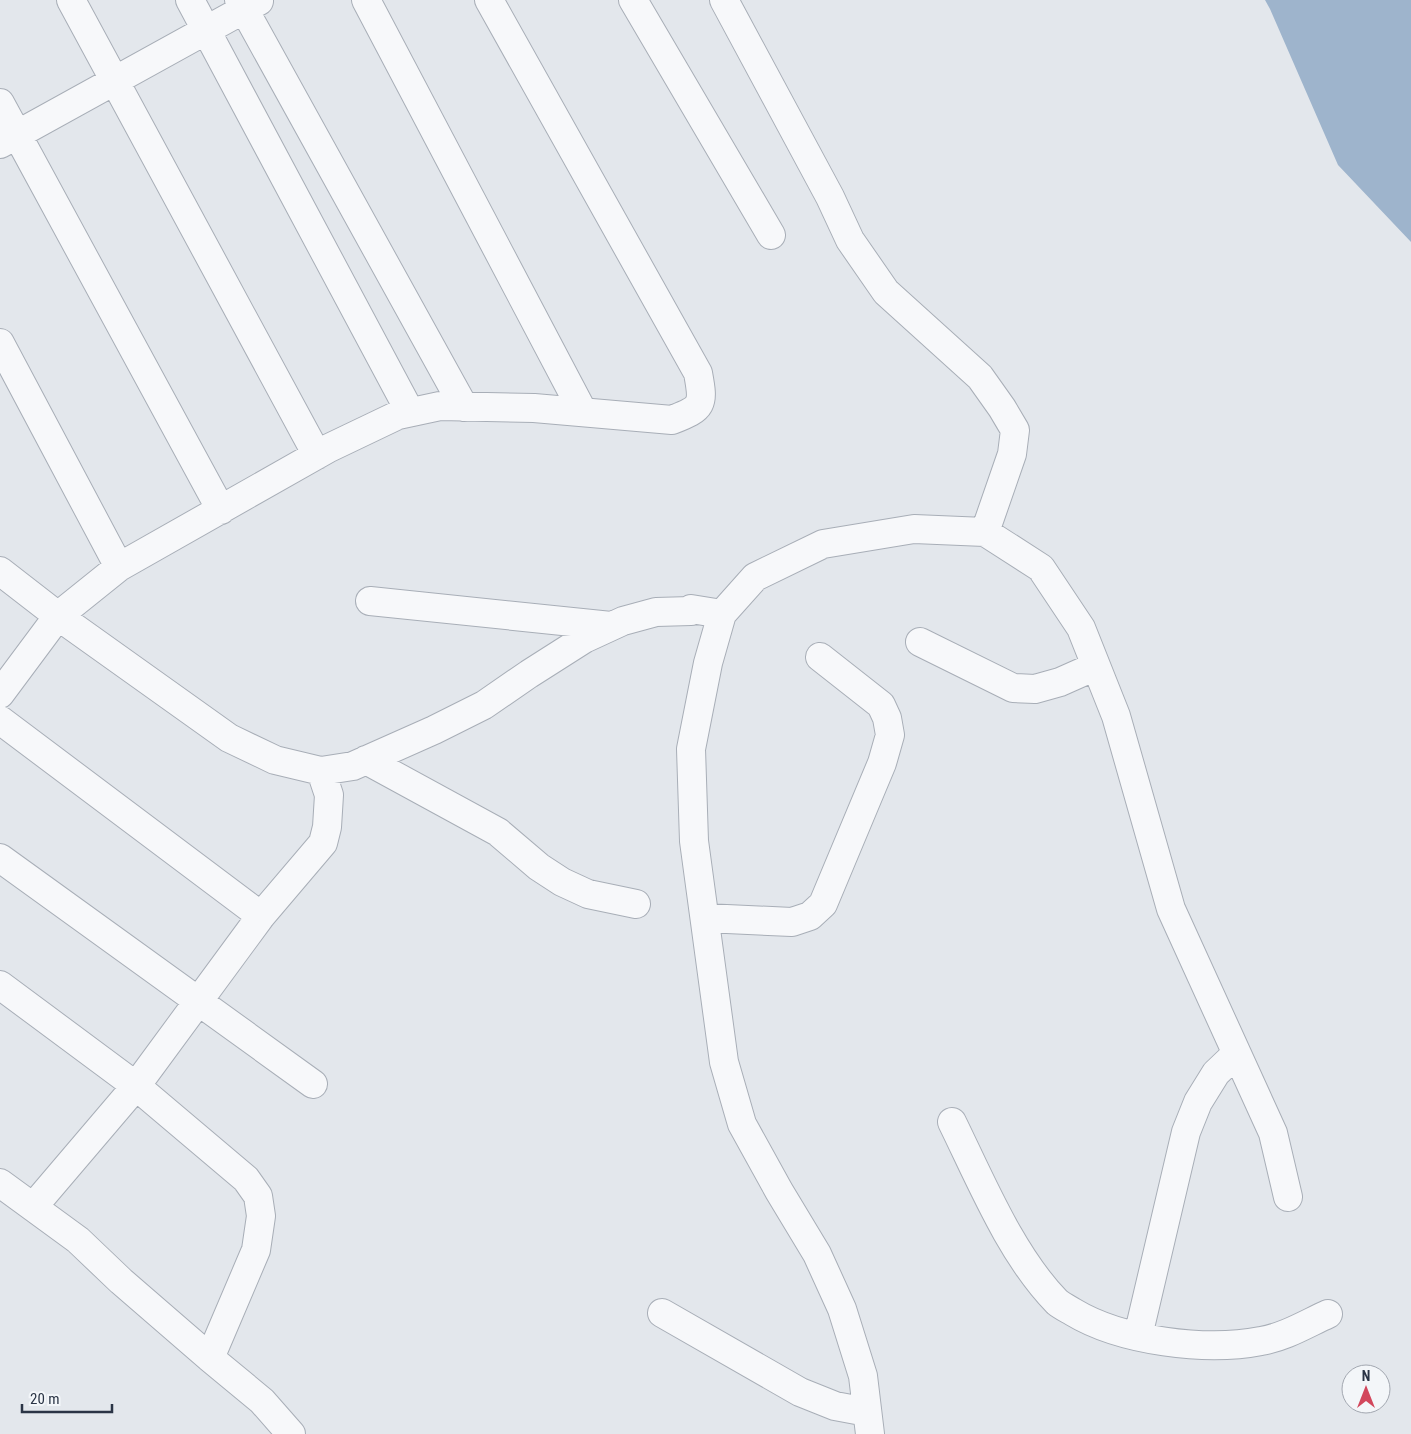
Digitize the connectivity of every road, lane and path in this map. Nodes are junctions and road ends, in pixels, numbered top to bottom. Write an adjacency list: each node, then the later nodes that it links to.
1 (71, 0): 9 (street)
2 (190, 0): 8 (street)
3 (366, 0): 16 (street)
4 (489, 0): 16 (street)
5 (633, 0): 12 (street)
6 (724, 0): 19 (street)
7 (248, 3): 8 (street); 14 (street)
8 (207, 30): 9 (street); 15 (street)
9 (115, 81): 11 (street); 17 (street)
10 (0, 103): 11 (street)
11 (9, 140): 18 (street)
12 (771, 235)
13 (0, 342): 20 (street)
14 (464, 407): 15 (street); 16 (street)
15 (410, 412): 17 (street)
16 (582, 412)
17 (317, 455): 18 (street)
18 (221, 510): 20 (street)
19 (985, 532): 23 (street); 28 (street)
20 (119, 567): 24 (street)
21 (0, 571): 24 (street)
22 (370, 601): 25 (street)
23 (722, 614): 25 (street); 36 (street)
24 (58, 616): 29 (street); 32 (street)
25 (611, 626): 31 (street)
26 (920, 642): 28 (street)
27 (820, 657): 36 (street)
28 (1096, 666): 39 (street)
29 (1, 691)
30 (0, 720): 35 (street)
31 (366, 760): 32 (street); 34 (street)
32 (321, 771): 35 (street)
33 (0, 858): 38 (street)
34 (636, 904)
35 (261, 916): 38 (street)
36 (705, 918): 50 (street)
37 (0, 985): 41 (street)
38 (199, 1001): 40 (street); 41 (street)
39 (1236, 1054): 44 (street); 48 (street)
40 (313, 1084)
41 (136, 1086): 45 (street); 49 (street)
42 (952, 1122): 48 (street)
43 (0, 1182): 45 (street)
44 (1288, 1197)
45 (33, 1207): 49 (street)
46 (662, 1313): 50 (street)
47 (1328, 1314): 48 (street)
48 (1138, 1336)
49 (210, 1358): 51 (street)
50 (868, 1423)
51 (291, 1434)

